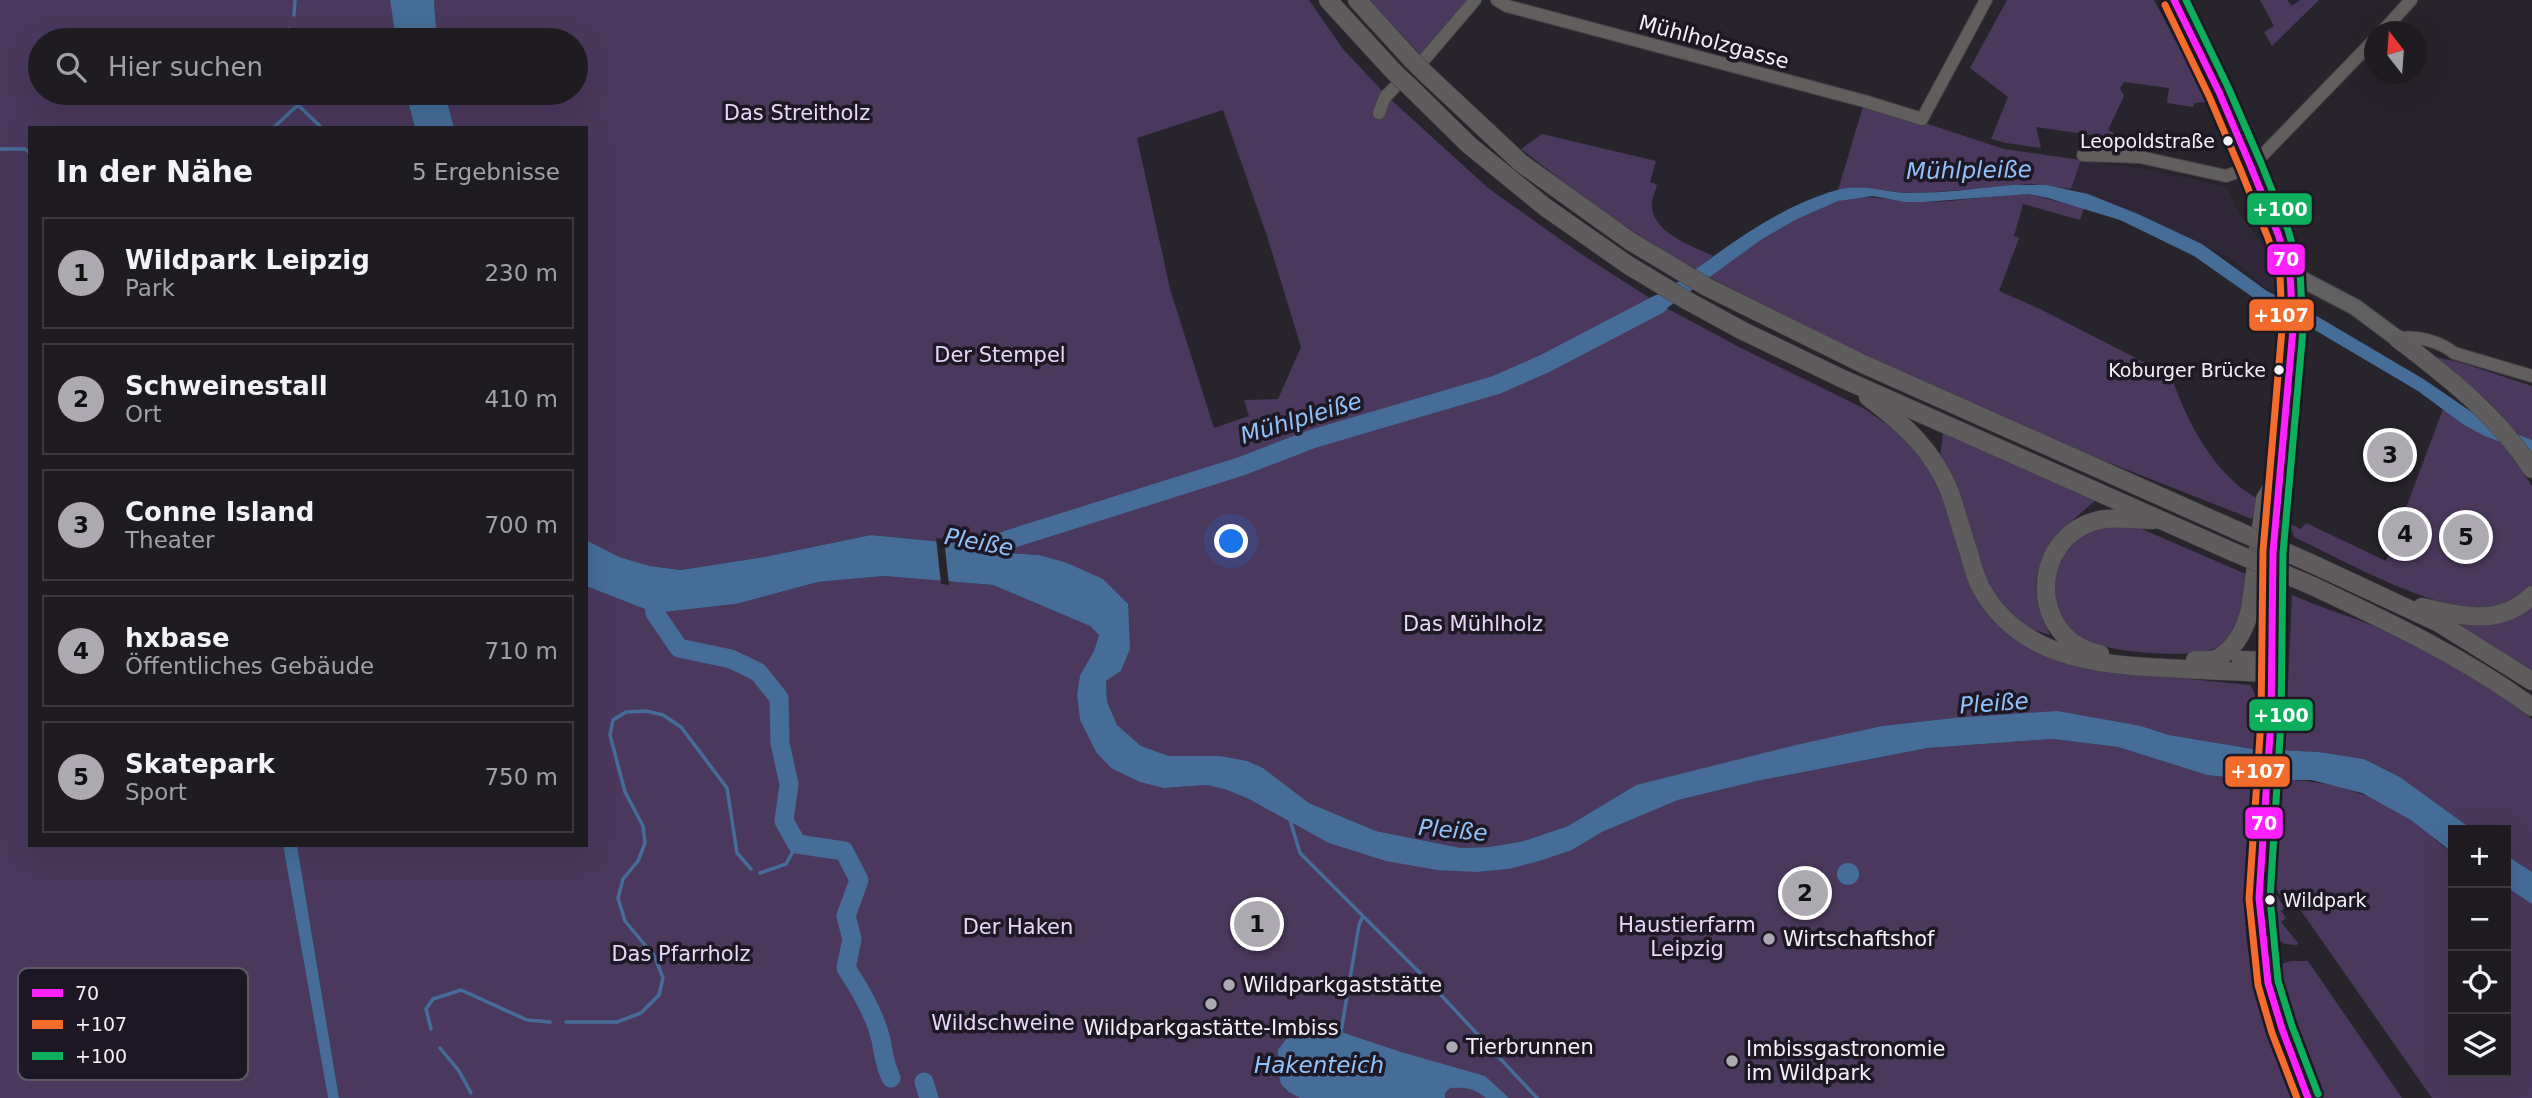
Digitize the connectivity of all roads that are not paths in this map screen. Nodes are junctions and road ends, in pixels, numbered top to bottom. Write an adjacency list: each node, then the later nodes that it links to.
1 (1328, 0): 11 (highway)
2 (1357, 0): 10 (highway)
3 (1475, 0): 10 (street)
4 (1497, 0): 5 (street, Mühlholzgasse)
5 (1986, 0)
6 (2174, 0): 14 (main road)
7 (2411, 0): 8 (street)
8 (2392, 21)
9 (2364, 51): 14 (street)
10 (1419, 65): 25 (highway, bridge)
11 (1400, 83): 12 (street); 18 (highway)
12 (1378, 113)
13 (2083, 155): 14 (street)
14 (2251, 167): 15 (main road)
15 (2290, 273): 16 (main road); 20 (main road)
16 (2398, 339): 17 (street); 19 (highway)
17 (2532, 376)
18 (1843, 379): 21 (highway); 27 (highway)
19 (2528, 463)
20 (2281, 473): 22 (main road); 26 (highway)
21 (2164, 521): 26 (highway); 29 (highway, bridge)
22 (2275, 530)
23 (2272, 584): 27 (main road)
24 (2532, 595): 25 (highway)
25 (2392, 600): 28 (highway)
26 (2216, 659): 27 (highway)
27 (2272, 667): 30 (main road)
28 (2532, 681)
29 (2532, 707)
30 (2308, 1098)

